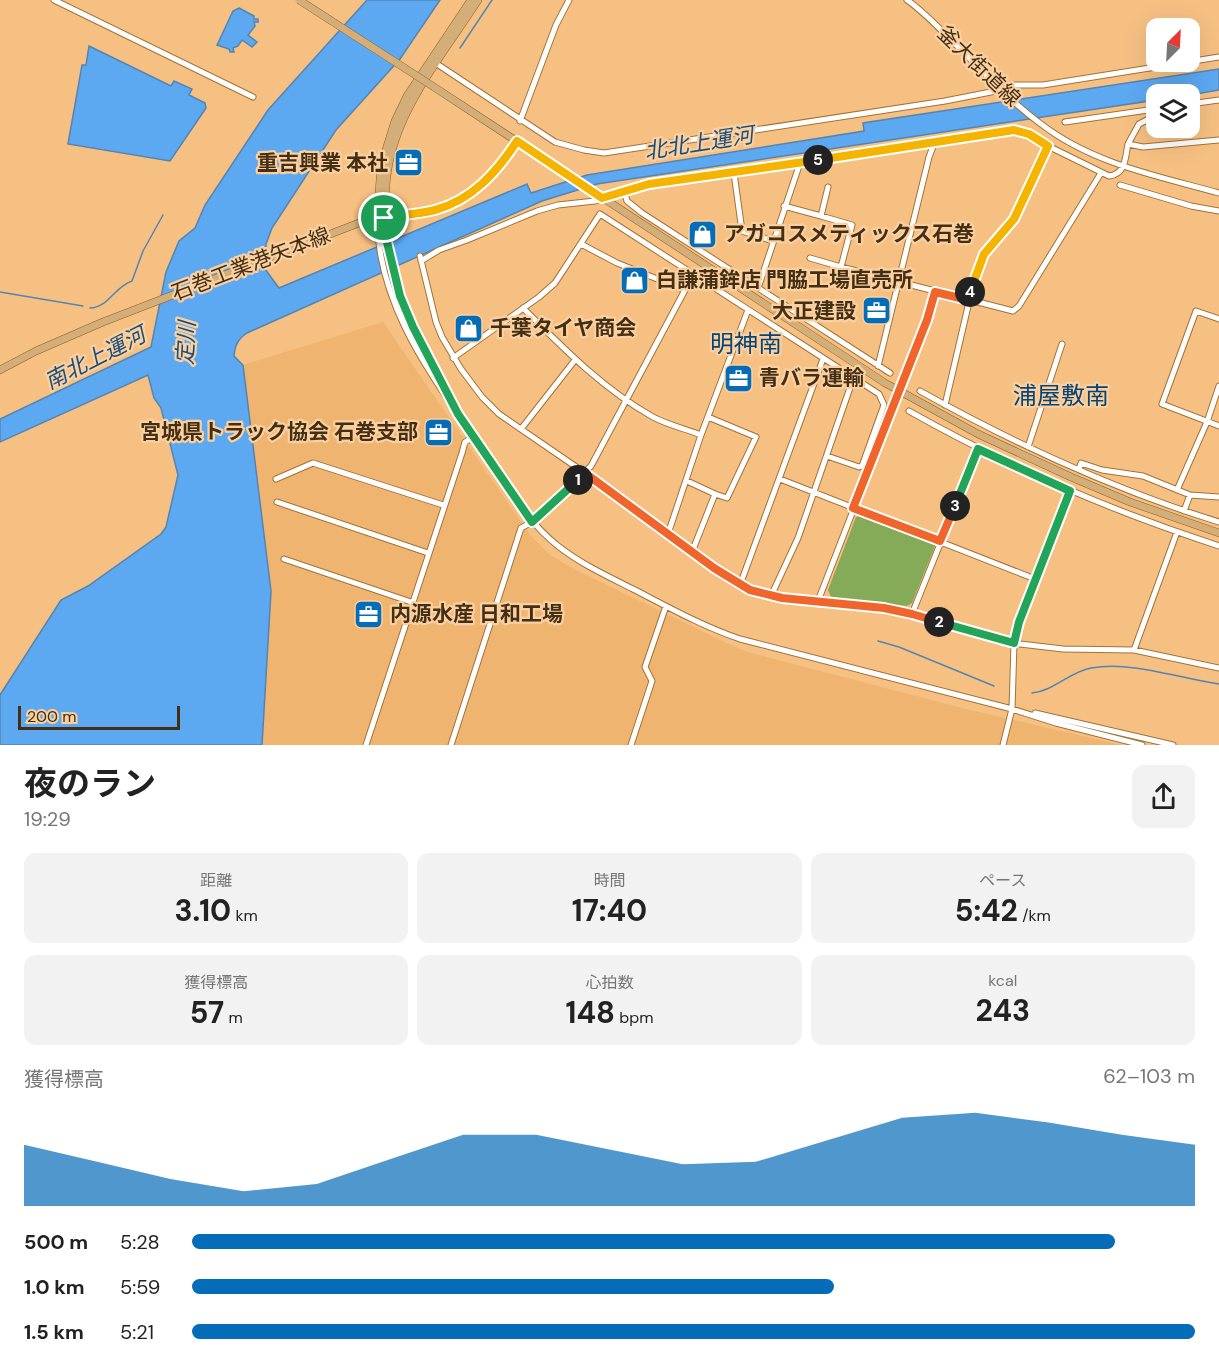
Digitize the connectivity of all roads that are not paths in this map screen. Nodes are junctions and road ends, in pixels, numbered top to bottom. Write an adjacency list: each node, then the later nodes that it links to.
1 (54, 0): 10 (street)
2 (299, 0): 18 (main road, bridge)
3 (471, 0): 34 (main road)
4 (478, 0): 8 (main road)
5 (569, 0): 14 (street)
6 (907, 0): 9 (street, 釜大街道線)
7 (1219, 57): 9 (street)
8 (436, 64): 14 (street); 34 (main road)
9 (1001, 90): 14 (street); 23 (street, 釜大街道線)
10 (253, 97)
11 (1219, 100): 12 (street)
12 (1200, 103)
13 (1146, 110): 16 (street)
14 (520, 121)
15 (1146, 121): 20 (street)
16 (1065, 122)
17 (1219, 140): 20 (street)
18 (517, 141): 30 (main road); 34 (main road, 石巻工業港矢本線)
19 (934, 144): 21 (street); 22 (street); 39 (street)
20 (1128, 144): 23 (street)
21 (1048, 146): 25 (street); 42 (street)
22 (800, 163): 24 (street); 31 (street)
23 (1124, 166): 25 (street); 29 (street, 釜大街道線)
24 (734, 173): 28 (street); 35 (street)
25 (1101, 173): 42 (street)
26 (1120, 185): 32 (street)
27 (828, 187): 33 (street)
28 (624, 191): 30 (street); 40 (street)
29 (1219, 193)
30 (602, 198): 47 (street); 55 (main road)
31 (784, 206): 33 (street); 35 (street)
32 (1219, 211)
33 (821, 216): 38 (street)
34 (381, 218): 51 (main road, 石巻工業港矢本線); 61 (street); 61 (street)
35 (772, 242): 40 (street)
36 (581, 244): 43 (street); 44 (street); 58 (street)
37 (810, 258): 38 (street)
38 (841, 267): 39 (street)
39 (897, 283): 41 (street); 50 (street)
40 (758, 288): 50 (street)
41 (935, 292): 42 (street); 55 (street)
42 (968, 300): 59 (street)
43 (523, 308): 47 (street); 49 (street)
44 (748, 310): 48 (street); 62 (street)
45 (1219, 319): 63 (street)
46 (1062, 344): 68 (street)
47 (453, 358): 65 (street)
48 (823, 359): 53 (street); 74 (street)
49 (575, 360): 58 (street); 65 (street)
50 (878, 366): 52 (street)
51 (0, 370)
52 (890, 373)
53 (853, 379): 70 (street); 70 (street)
54 (1219, 386): 57 (street)
55 (899, 391): 84 (street); 89 (main road)
56 (920, 391): 59 (street)
57 (1218, 397): 63 (street)
58 (627, 400): 66 (street); 72 (street)
59 (945, 405): 68 (street)
60 (909, 411): 69 (street)
61 (458, 414): 67 (street)
62 (708, 417): 66 (street); 79 (street)
63 (1207, 422): 64 (street); 76 (street)
64 (1219, 426)
65 (521, 429): 72 (street)
66 (701, 435): 75 (street)
67 (474, 436): 83 (street); 86 (street)
68 (1028, 447): 71 (street)
69 (978, 449): 77 (street); 91 (street)
70 (827, 456): 78 (street)
71 (1079, 469): 76 (street); 85 (street)
72 (585, 473): 86 (street); 90 (street)
73 (276, 479): 83 (street)
74 (780, 479): 78 (street); 97 (street)
75 (687, 481): 79 (street); 90 (street)
76 (1177, 490): 80 (street)
77 (1070, 491): 88 (street); 96 (street)
78 (814, 493): 84 (street); 98 (street)
79 (715, 494): 93 (street)
80 (1190, 495): 81 (street); 85 (street)
81 (1219, 497)
82 (277, 502): 94 (street)
83 (443, 505): 94 (street)
84 (853, 508): 91 (street); 99 (street)
85 (1184, 511): 87 (street)
86 (532, 522): 101 (street); 108 (street)
87 (1219, 522)
88 (1177, 532): 92 (street); 104 (street)
89 (1219, 533)
90 (668, 534): 93 (street)
91 (940, 541): 96 (street); 102 (street)
92 (1219, 546)
93 (692, 552): 97 (street)
94 (428, 553): 100 (street)
95 (284, 559): 100 (street)
96 (1035, 579): 103 (street)
97 (740, 585): 98 (street)
98 (771, 596): 99 (street)
99 (818, 601): 102 (street)
100 (411, 602): 107 (street)
101 (666, 606): 106 (street); 109 (street)
102 (912, 614): 103 (street)
103 (1014, 643): 104 (street); 106 (street)
104 (1134, 650): 105 (street)
105 (1219, 668)
106 (1012, 709): 110 (street); 111 (street); 112 (street)
107 (366, 745)
108 (451, 745)
109 (631, 745)
110 (1003, 745)
111 (1142, 745)
112 (1173, 745)

